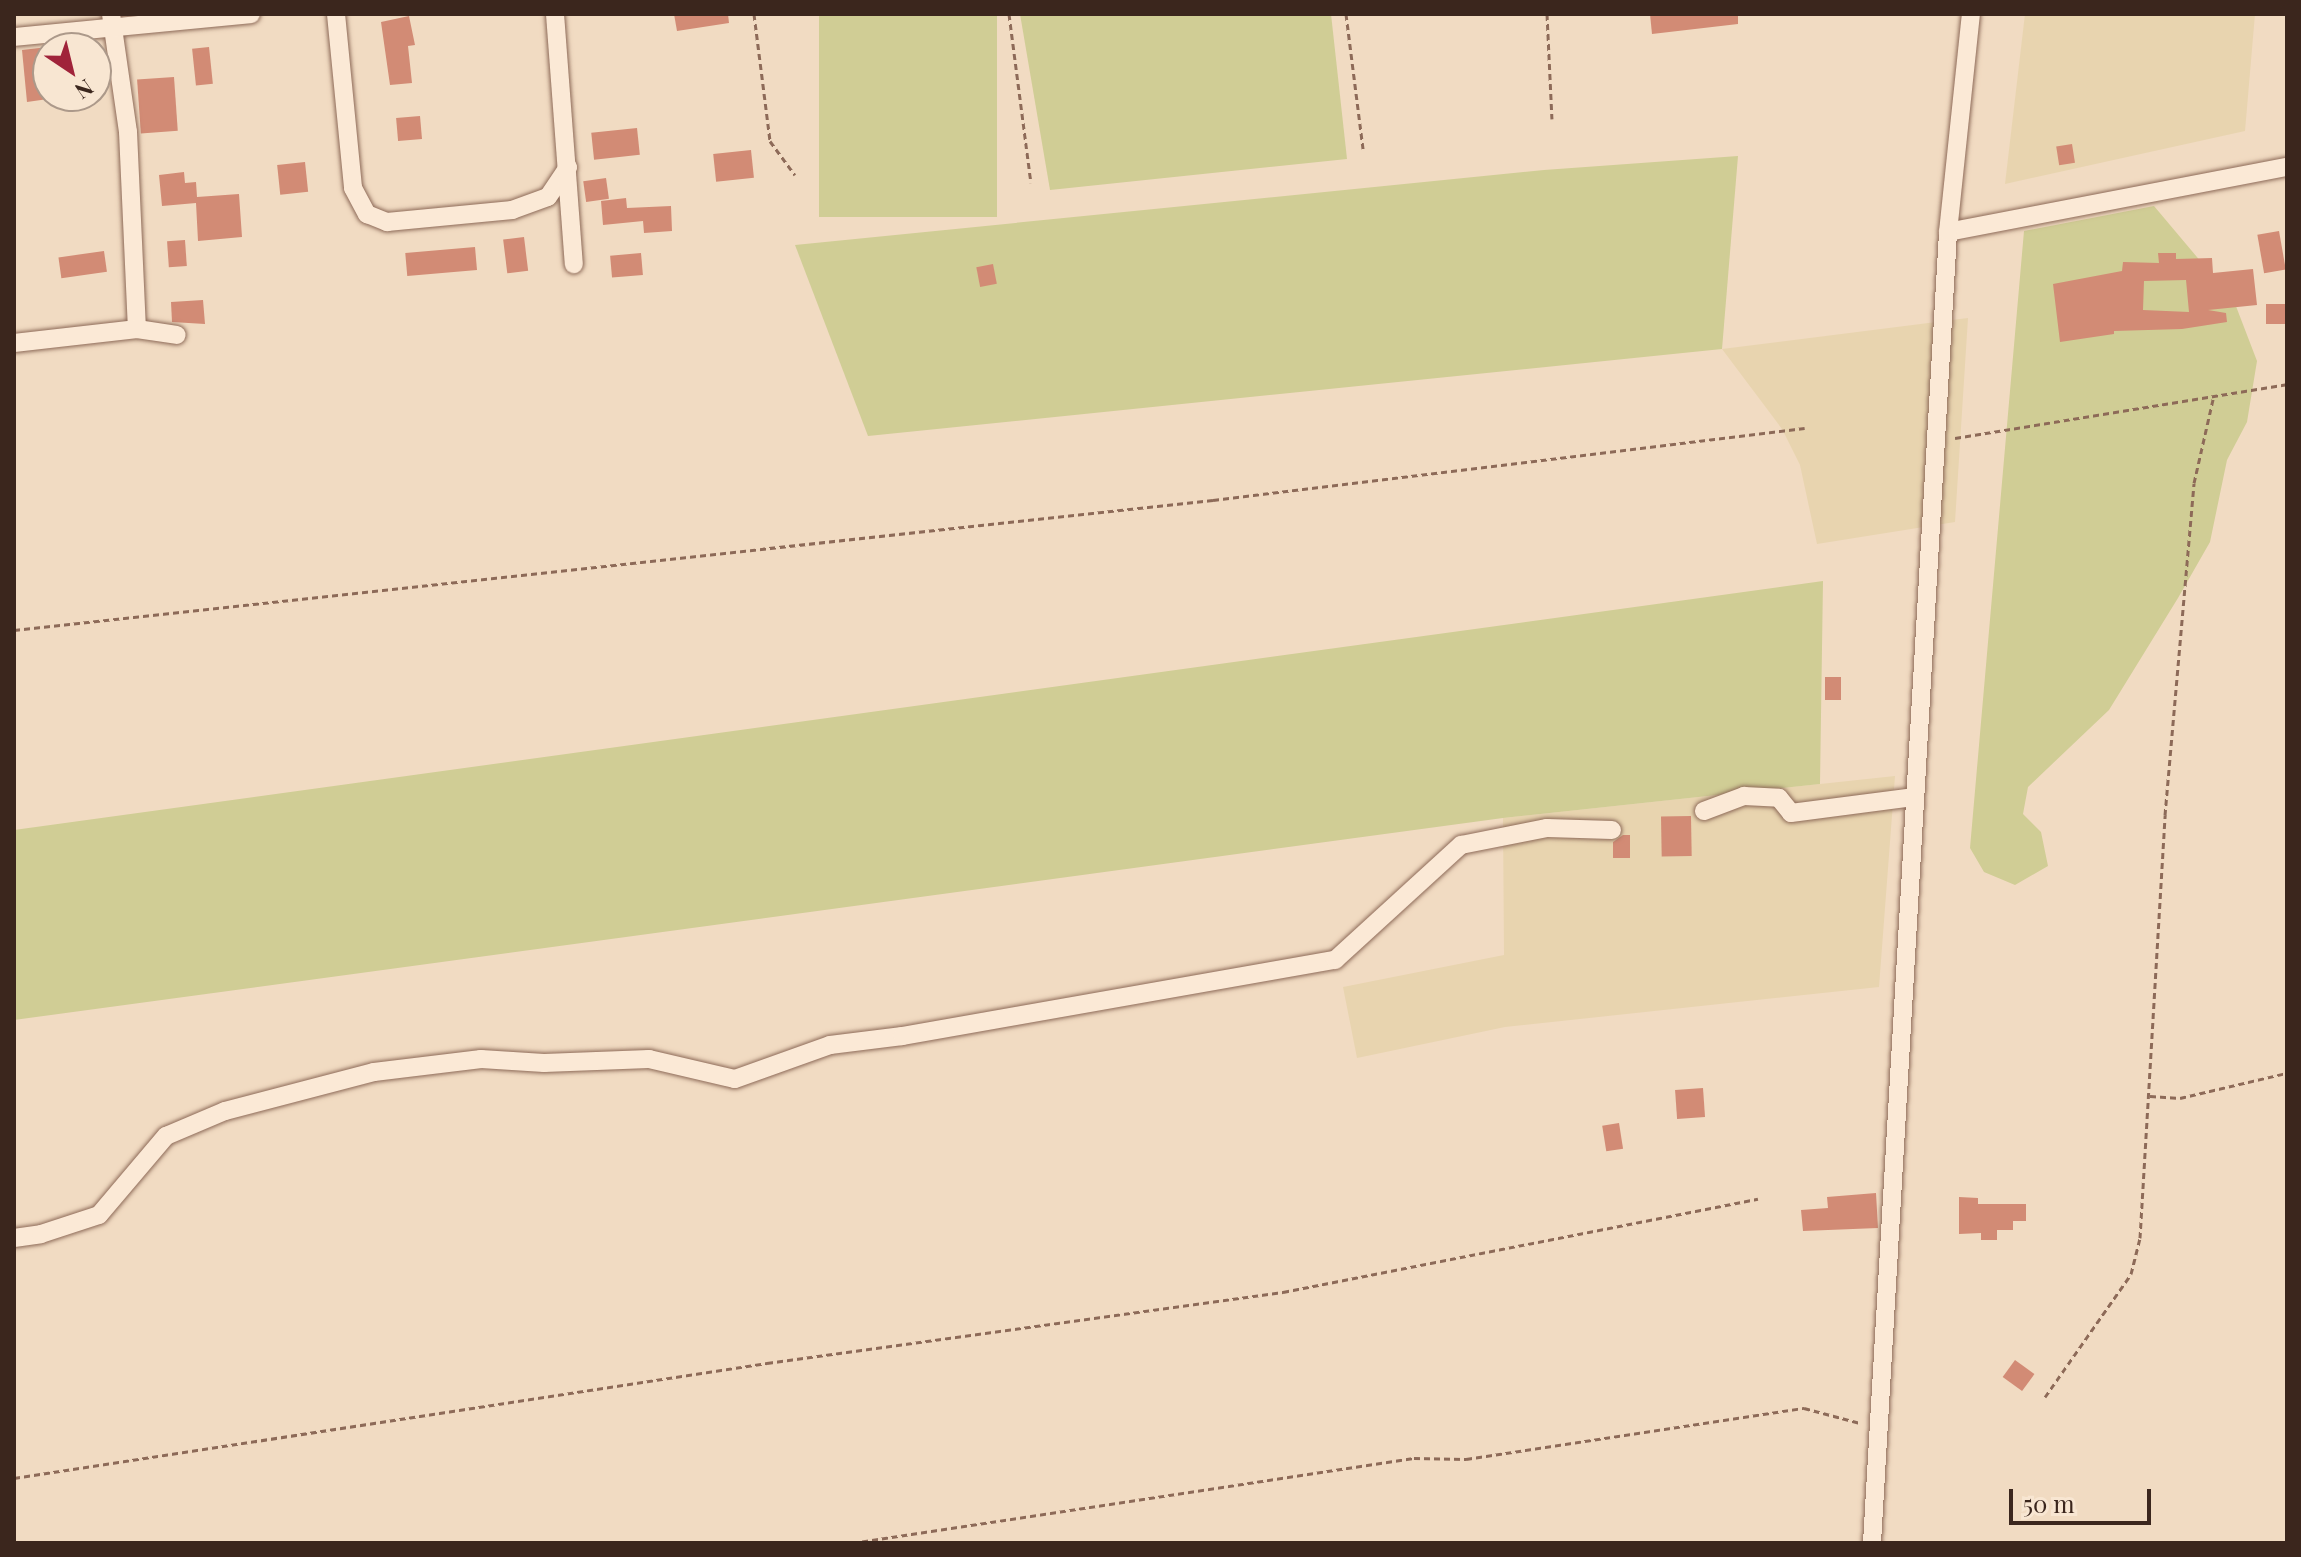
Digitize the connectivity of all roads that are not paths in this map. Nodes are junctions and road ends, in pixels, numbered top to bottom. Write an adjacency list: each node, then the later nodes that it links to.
1 (251, 14): 5 (street)
2 (336, 14): 7 (street)
3 (555, 14): 7 (street)
4 (1971, 14): 9 (street)
5 (111, 21): 6 (street); 11 (street)
6 (14, 37)
7 (568, 167): 10 (street)
8 (2287, 167): 9 (street)
9 (1948, 232): 14 (street)
10 (574, 264)
11 (137, 329): 12 (street); 13 (street)
12 (177, 335)
13 (14, 343)
14 (1915, 797): 15 (street); 18 (street)
15 (1704, 811)
16 (1612, 830): 17 (street)
17 (14, 1238)
18 (1872, 1543)

